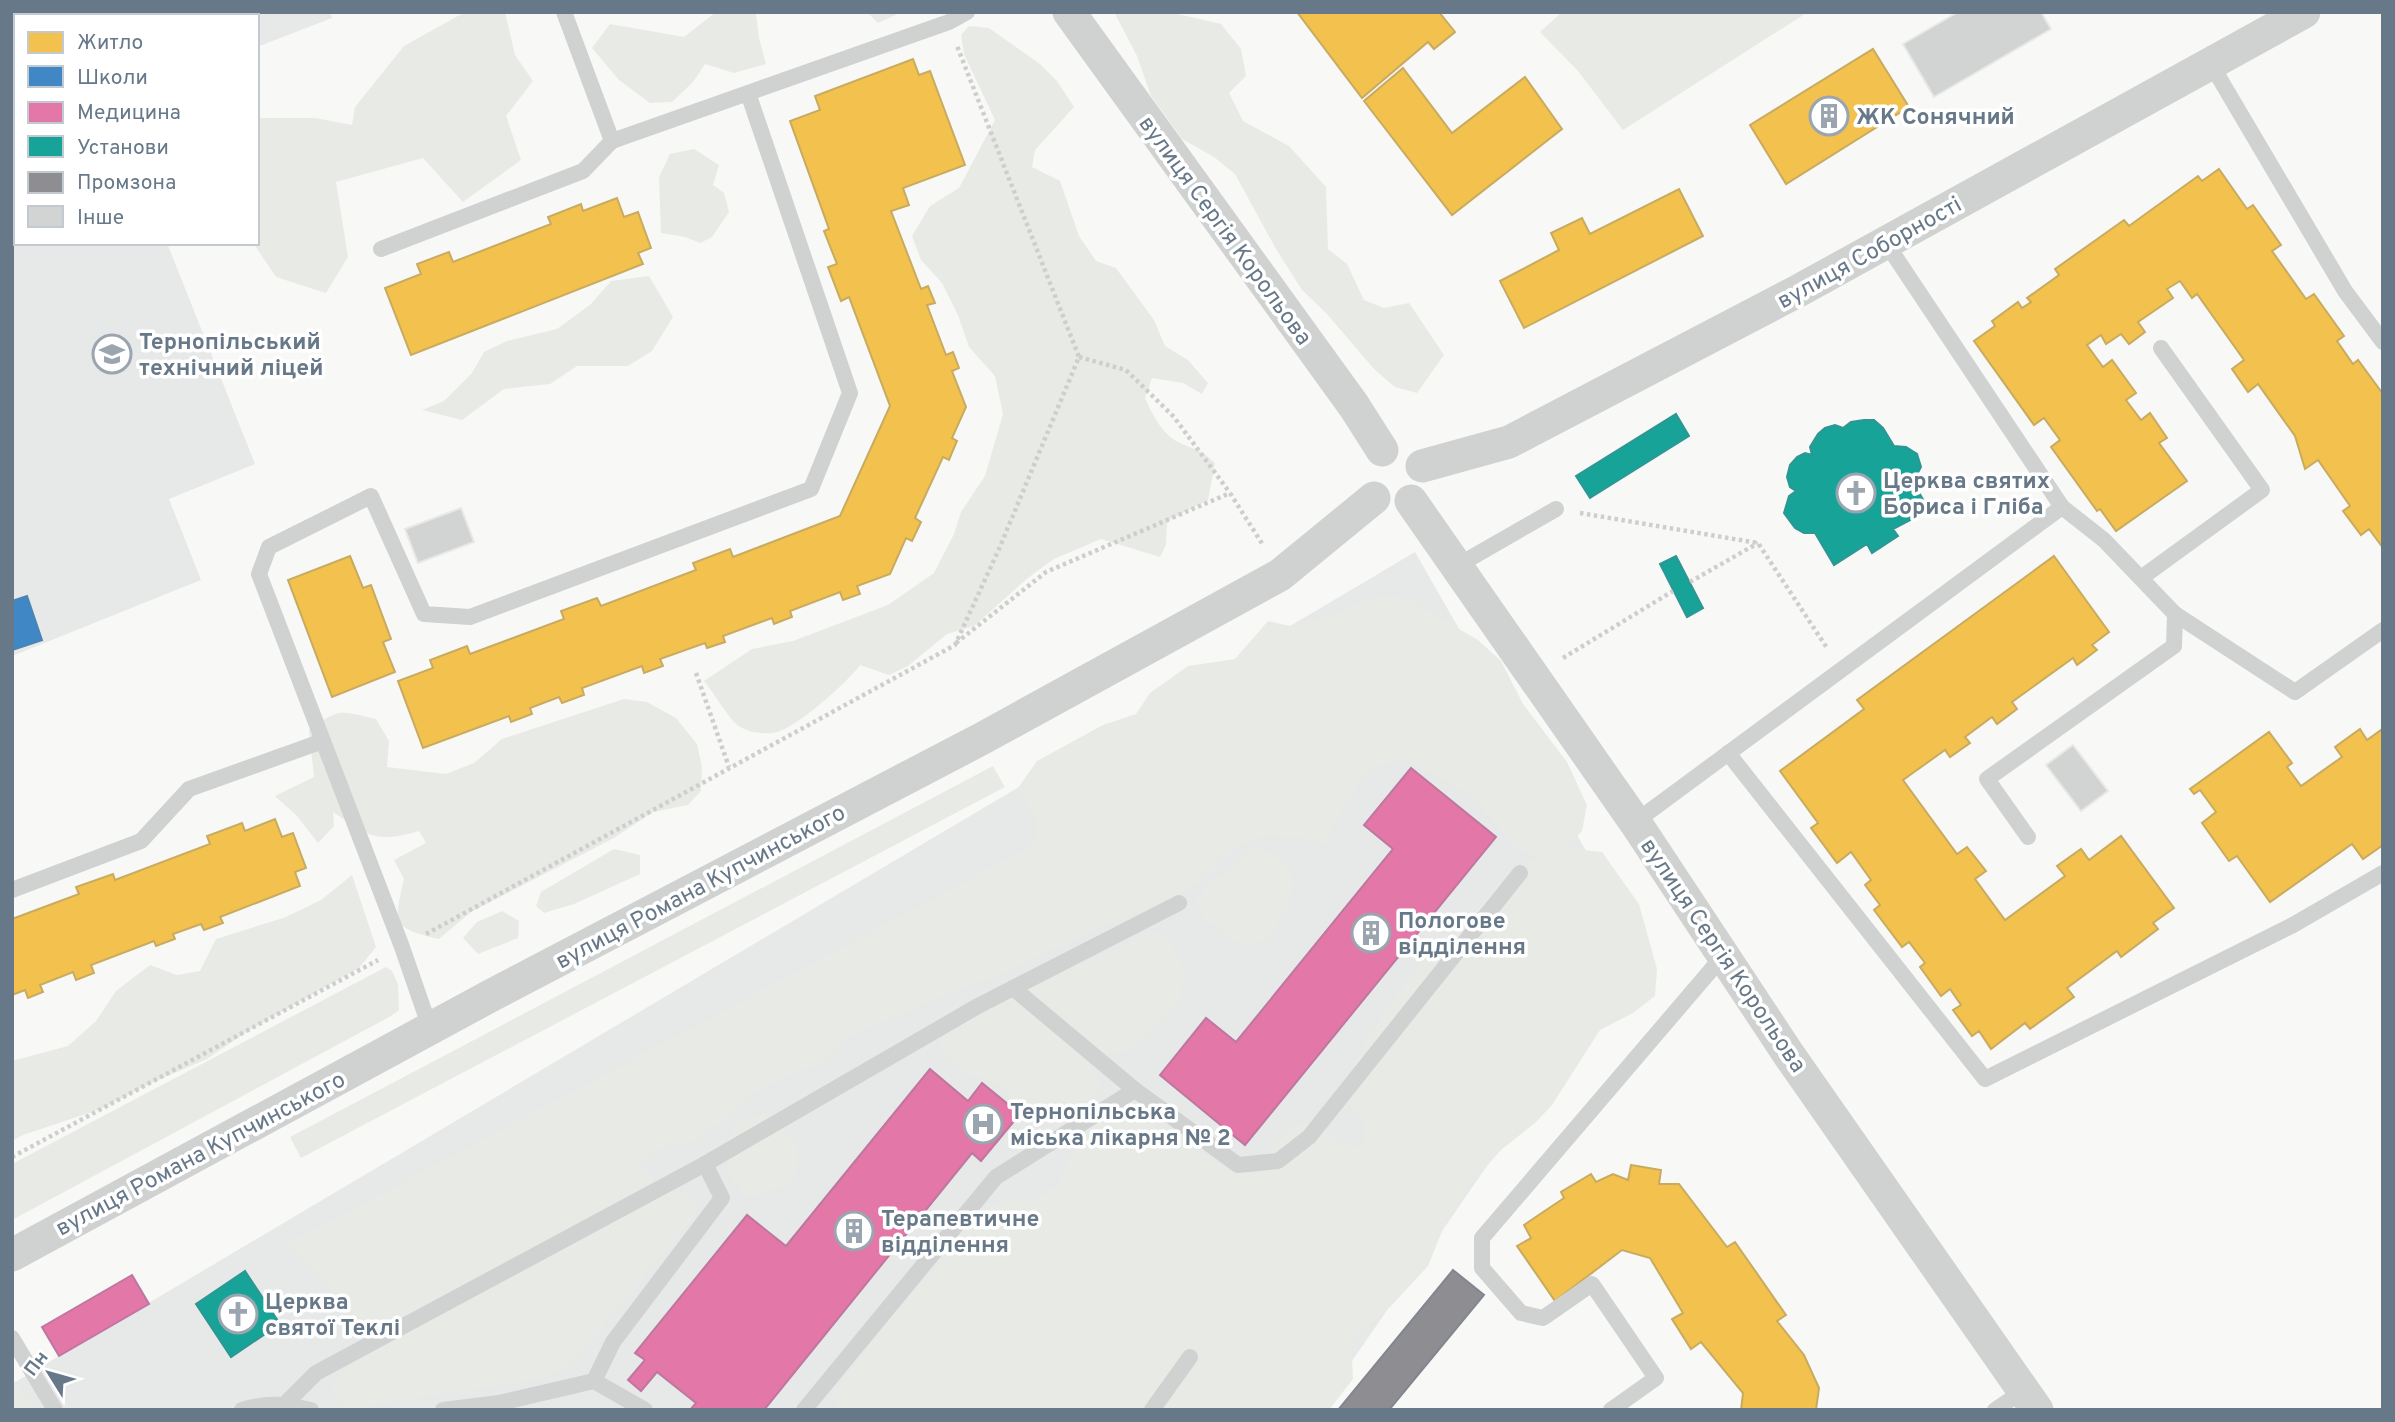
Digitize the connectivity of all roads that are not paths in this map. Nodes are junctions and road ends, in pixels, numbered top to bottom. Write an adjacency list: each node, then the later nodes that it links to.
1 (564, 12): 7 (lane)
2 (967, 12): 6 (lane)
3 (1069, 12): 12 (street, вулиця Сергія Корольова)
4 (2304, 12): 5 (street, вулиця Соборності)
5 (2211, 64): 8 (street, вулиця Соборності); 10 (lane)
6 (748, 93): 7 (lane); 22 (lane)
7 (612, 141): 9 (lane)
8 (1886, 243): 13 (street, вулиця Соборності); 16 (lane)
9 (382, 249)
10 (2383, 342)
11 (2161, 348): 19 (lane)
12 (1382, 450): 13 (street); 14 (street)
13 (1422, 466): 15 (street)
14 (1374, 498): 15 (street); 32 (street, вулиця Романа Купчинського)
15 (1411, 501): 18 (street, вулиця Сергія Корольова)
16 (2062, 507): 19 (lane); 23 (lane)
17 (1556, 509): 18 (lane)
18 (1455, 566): 24 (street, вулиця Сергія Корольова)
19 (2141, 578): 20 (lane)
20 (2175, 614): 21 (lane); 25 (lane)
21 (2383, 630)
22 (323, 741): 28 (lane); 32 (lane)
23 (1728, 753): 24 (lane); 27 (lane)
24 (1635, 822): 30 (street, вулиця Сергія Корольова)
25 (2028, 837)
26 (1520, 873): 33 (lane)
27 (2383, 873)
28 (12, 890)
29 (1179, 903): 31 (lane)
30 (1723, 956): 39 (street, вулиця Сергія Корольова); 48 (lane)
31 (1013, 988): 33 (lane); 34 (lane)
32 (430, 1028): 35 (street, вулиця Романа Купчинського)
33 (1135, 1090): 46 (lane)
34 (705, 1164): 38 (lane); 40 (lane)
35 (12, 1255)
36 (12, 1338): 41 (lane)
37 (1190, 1357): 47 (lane)
38 (594, 1381): 44 (lane); 45 (lane)
39 (2030, 1400): 49 (lane)
40 (285, 1404): 42 (lane); 43 (lane)
41 (55, 1410)
42 (242, 1410)
43 (311, 1410)
44 (443, 1410)
45 (645, 1410)
46 (804, 1410)
47 (1153, 1410)
48 (1611, 1410)
49 (1995, 1410)

